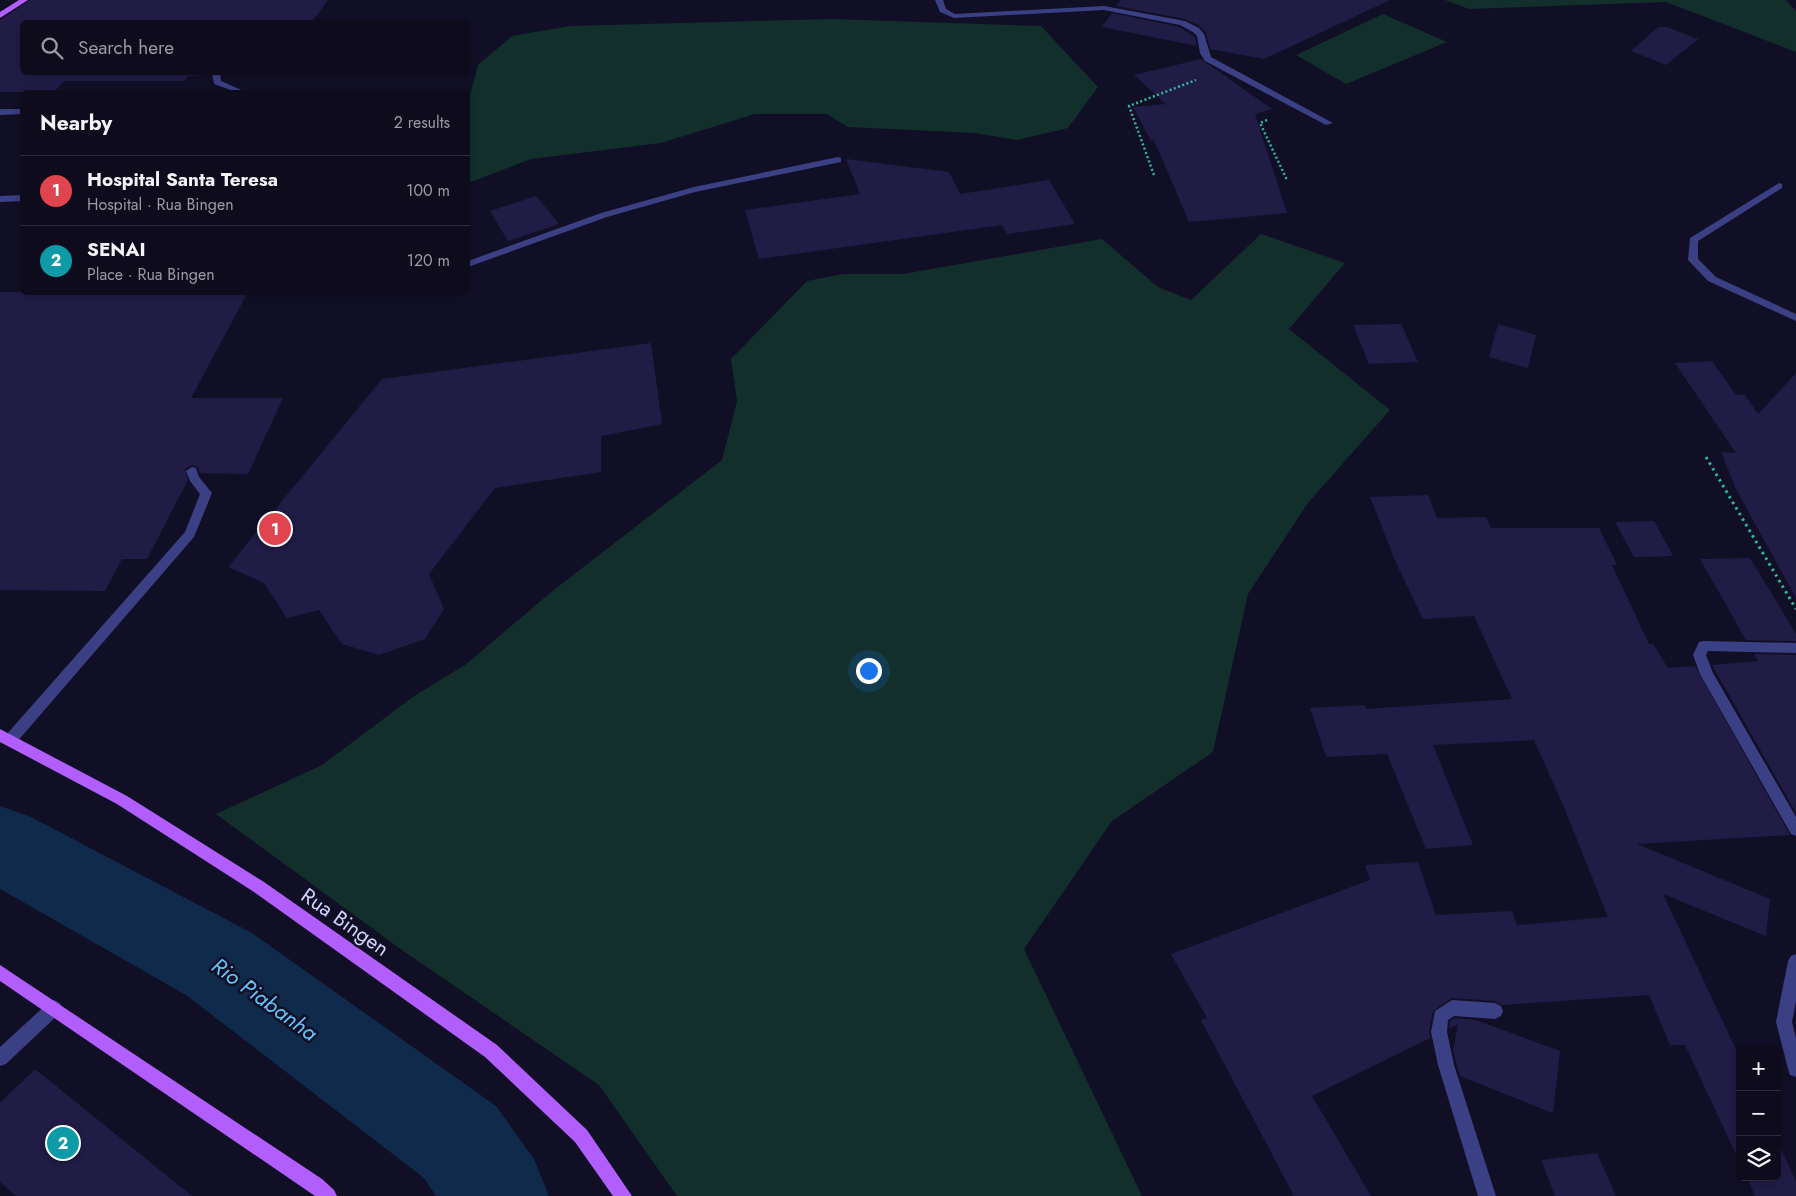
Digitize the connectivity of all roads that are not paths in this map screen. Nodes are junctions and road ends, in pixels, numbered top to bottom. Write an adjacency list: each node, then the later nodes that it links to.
1 (24, 0): 3 (main road)
2 (939, 0): 8 (street)
3 (0, 16)
4 (216, 75): 5 (street)
5 (237, 90)
6 (0, 112): 7 (street)
7 (20, 112)
8 (1329, 123)
9 (838, 160): 13 (street)
10 (1779, 186): 14 (street)
11 (20, 198): 12 (street)
12 (0, 199)
13 (470, 263)
14 (1796, 318)
15 (192, 471): 17 (street)
16 (1796, 648): 18 (street)
17 (6, 737): 26 (main road, Rua Bingen)
18 (1796, 830)
19 (1796, 961): 24 (street)
20 (0, 972): 21 (main road)
21 (54, 1008): 23 (street); 25 (main road)
22 (1494, 1011): 27 (street)
23 (0, 1058)
24 (1796, 1069)
25 (328, 1196)
26 (623, 1196)
27 (1487, 1196)

